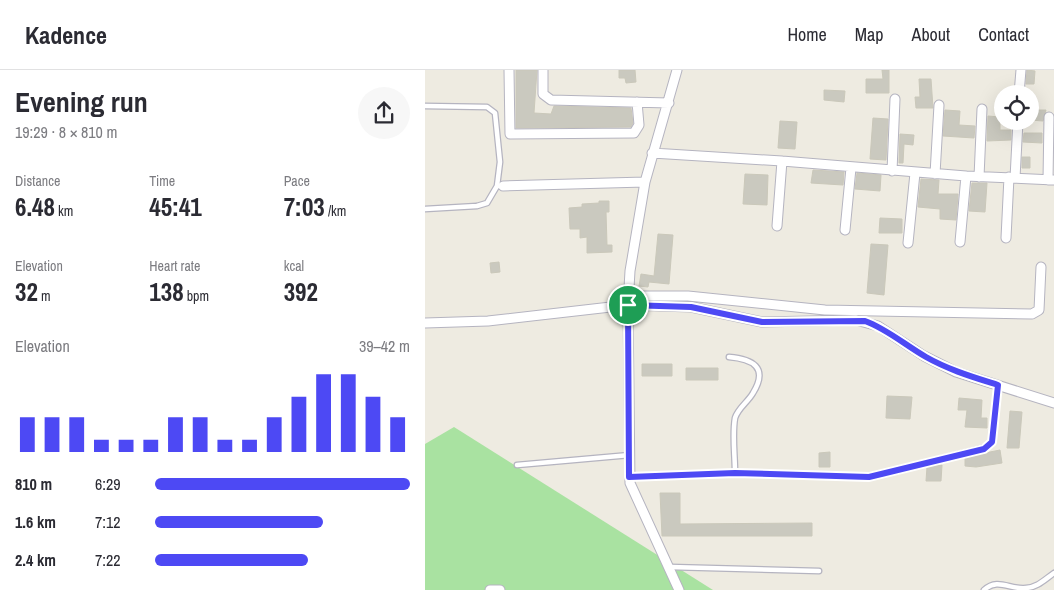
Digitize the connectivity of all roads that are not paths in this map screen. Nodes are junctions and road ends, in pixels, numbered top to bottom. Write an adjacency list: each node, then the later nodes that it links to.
1 (509, 70): 7 (street)
2 (543, 70): 7 (street)
3 (677, 70): 8 (street)
4 (1021, 70): 5 (street)
5 (1020, 85)
6 (895, 99): 17 (street)
7 (637, 102): 8 (street)
8 (669, 103): 14 (street)
9 (939, 105): 19 (street)
10 (425, 106): 25 (lane)
11 (982, 109): 21 (street)
12 (1049, 117): 23 (street)
13 (1017, 130): 22 (street)
14 (652, 153): 15 (street); 24 (street)
15 (782, 161): 16 (street); 27 (street)
16 (851, 168): 17 (street); 28 (street)
17 (892, 171): 18 (street)
18 (915, 173): 19 (street); 31 (street)
19 (935, 174): 20 (street)
20 (966, 176): 21 (street); 30 (street)
21 (979, 177): 22 (street)
22 (1012, 178): 23 (street); 29 (street)
23 (1051, 180)
24 (645, 182): 25 (street); 33 (street)
25 (500, 186): 26 (lane)
26 (425, 209)
27 (777, 226)
28 (845, 230)
29 (1006, 238)
30 (960, 242)
31 (908, 243)
32 (1041, 267): 33 (street)
33 (628, 301): 34 (street); 36 (street); 38 (street)
34 (425, 323)
35 (729, 357): 40 (lane)
36 (998, 385): 37 (street); 40 (lane)
37 (1054, 403)
38 (630, 455): 39 (lane); 41 (street)
39 (517, 465)
40 (735, 473): 41 (lane)
41 (629, 477): 42 (street)
42 (670, 567): 43 (lane); 47 (street)
43 (819, 571)
44 (1054, 573): 48 (lane)
45 (490, 590): 46 (street)
46 (500, 590)
47 (679, 590)
48 (984, 590)

